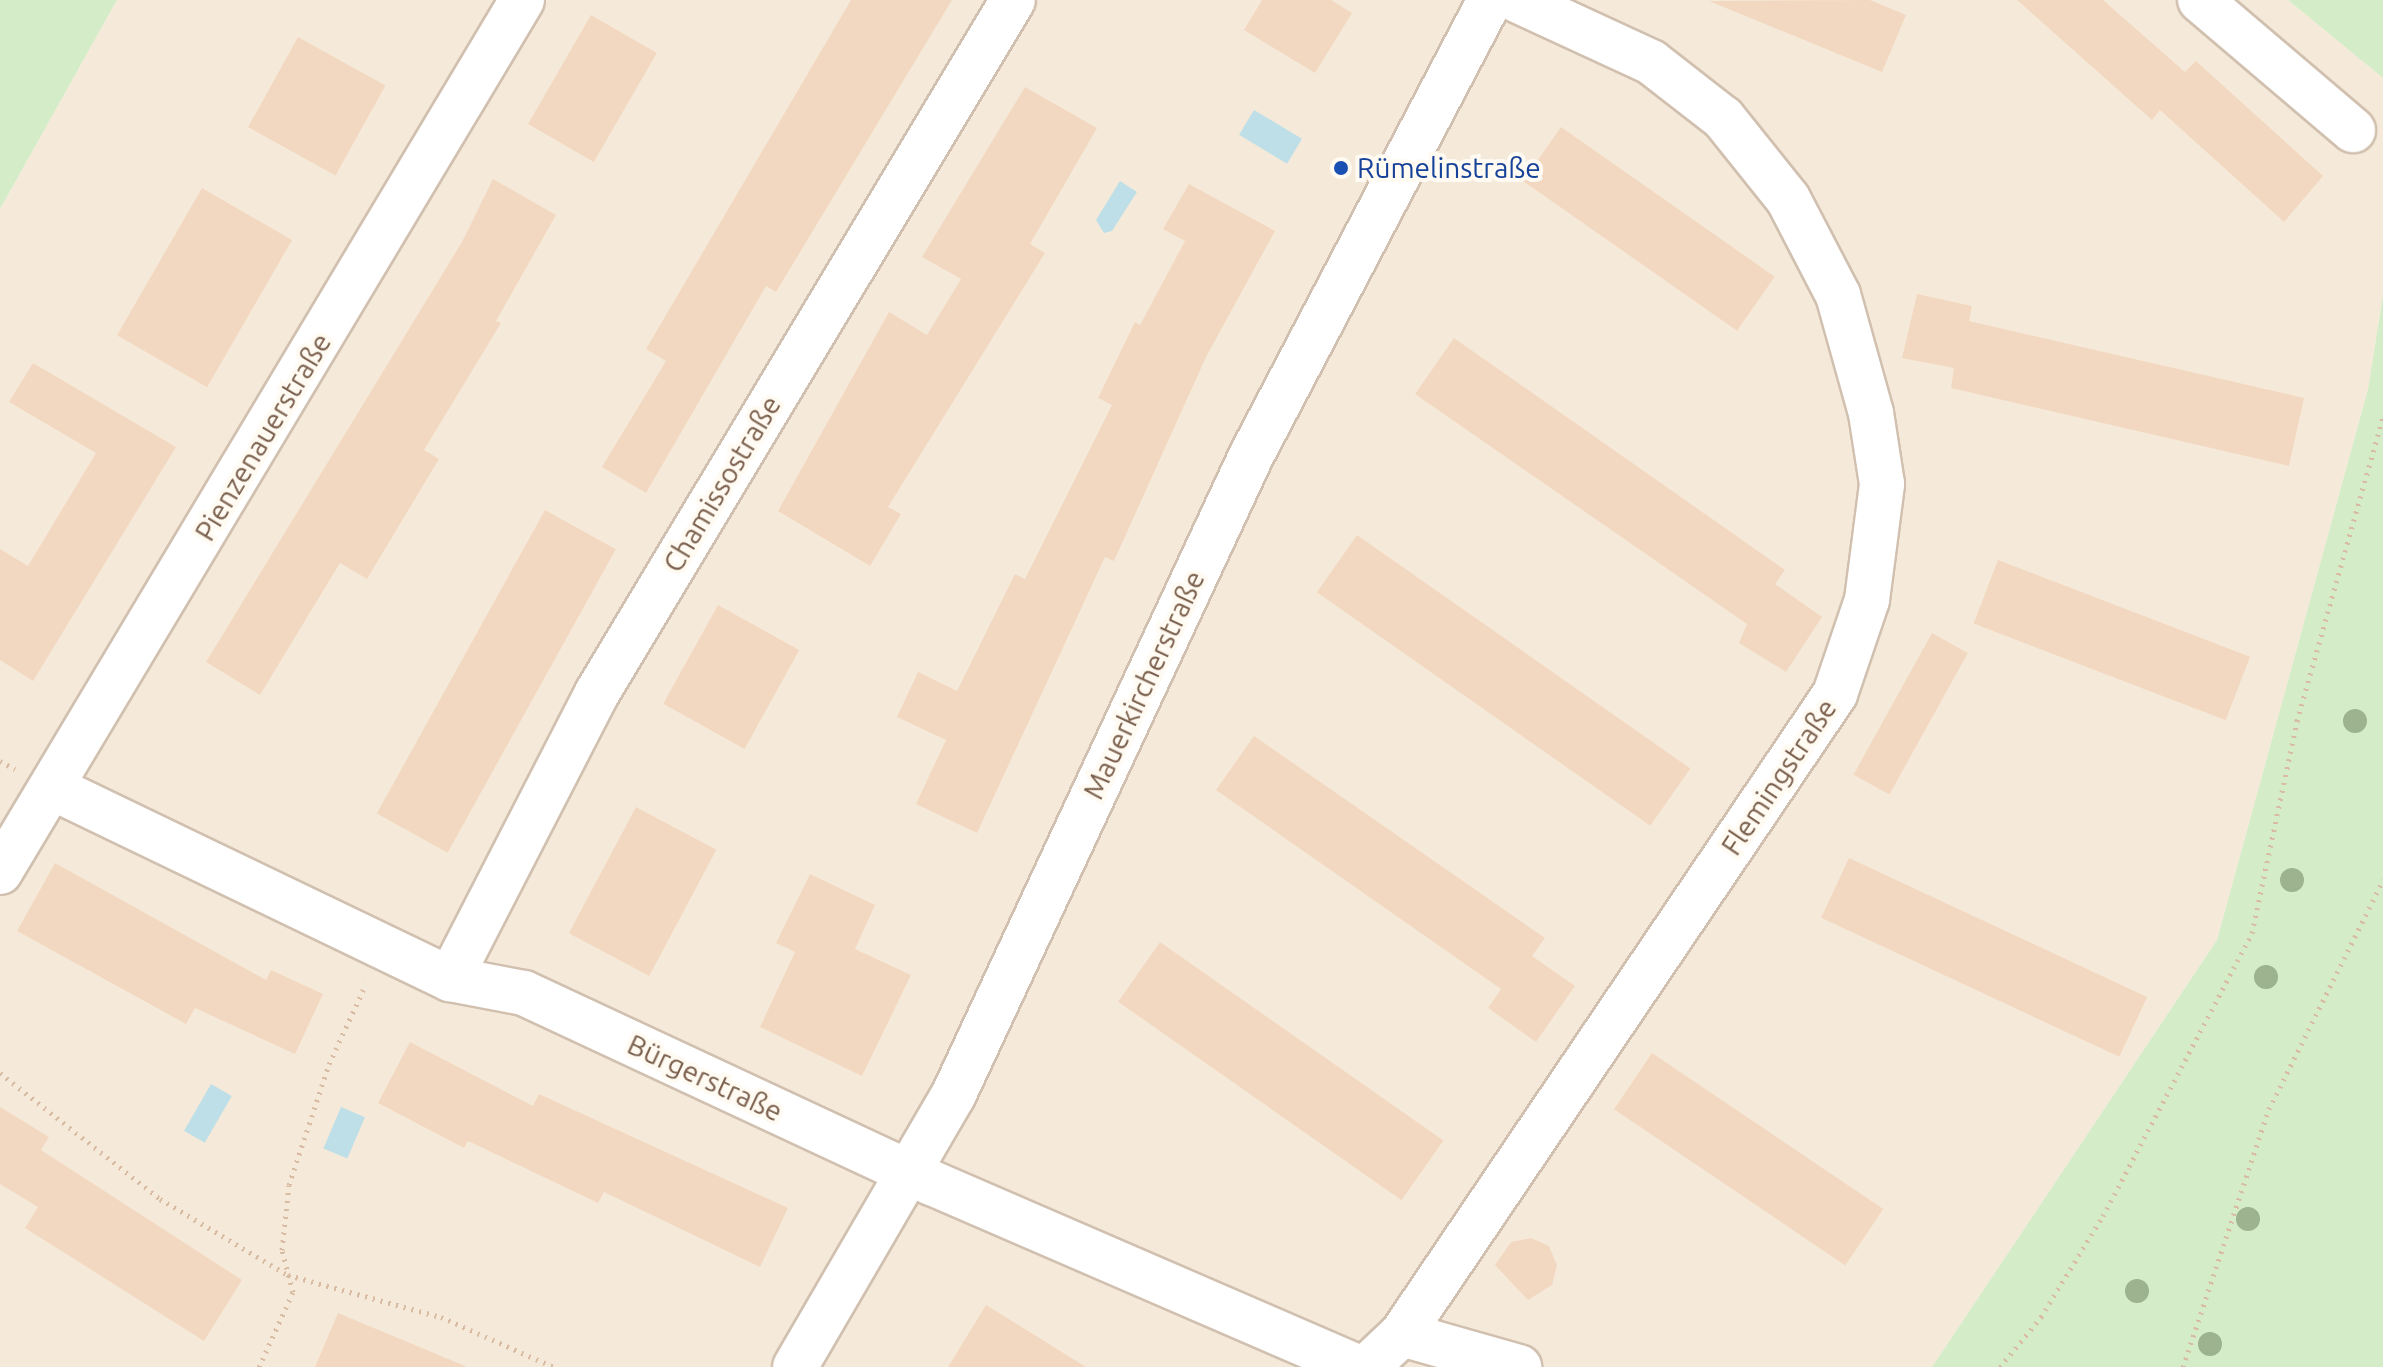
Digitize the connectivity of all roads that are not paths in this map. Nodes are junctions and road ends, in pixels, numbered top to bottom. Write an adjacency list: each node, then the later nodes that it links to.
1 (522, 0): 7 (street, Pienzenauerstraße)
2 (1013, 0): 9 (street, Chamissostraße)
3 (1490, 0): 10 (street, Mauerkircherstraße)
4 (1517, 0): 11 (street, Flemingstraße)
5 (2200, 0): 6 (street)
6 (2353, 130)
7 (55, 789): 8 (street, Pienzenauerstraße); 9 (street, Bürgerstraße)
8 (0, 872)
9 (450, 979): 10 (street, Bürgerstraße)
10 (912, 1174): 12 (street, Mauerkircherstraße); 13 (street, Bürgerstraße)
11 (1402, 1334): 14 (street, Flemingstraße); 15 (street)
12 (795, 1367)
13 (1358, 1367)
14 (1367, 1367)
15 (1519, 1367)

